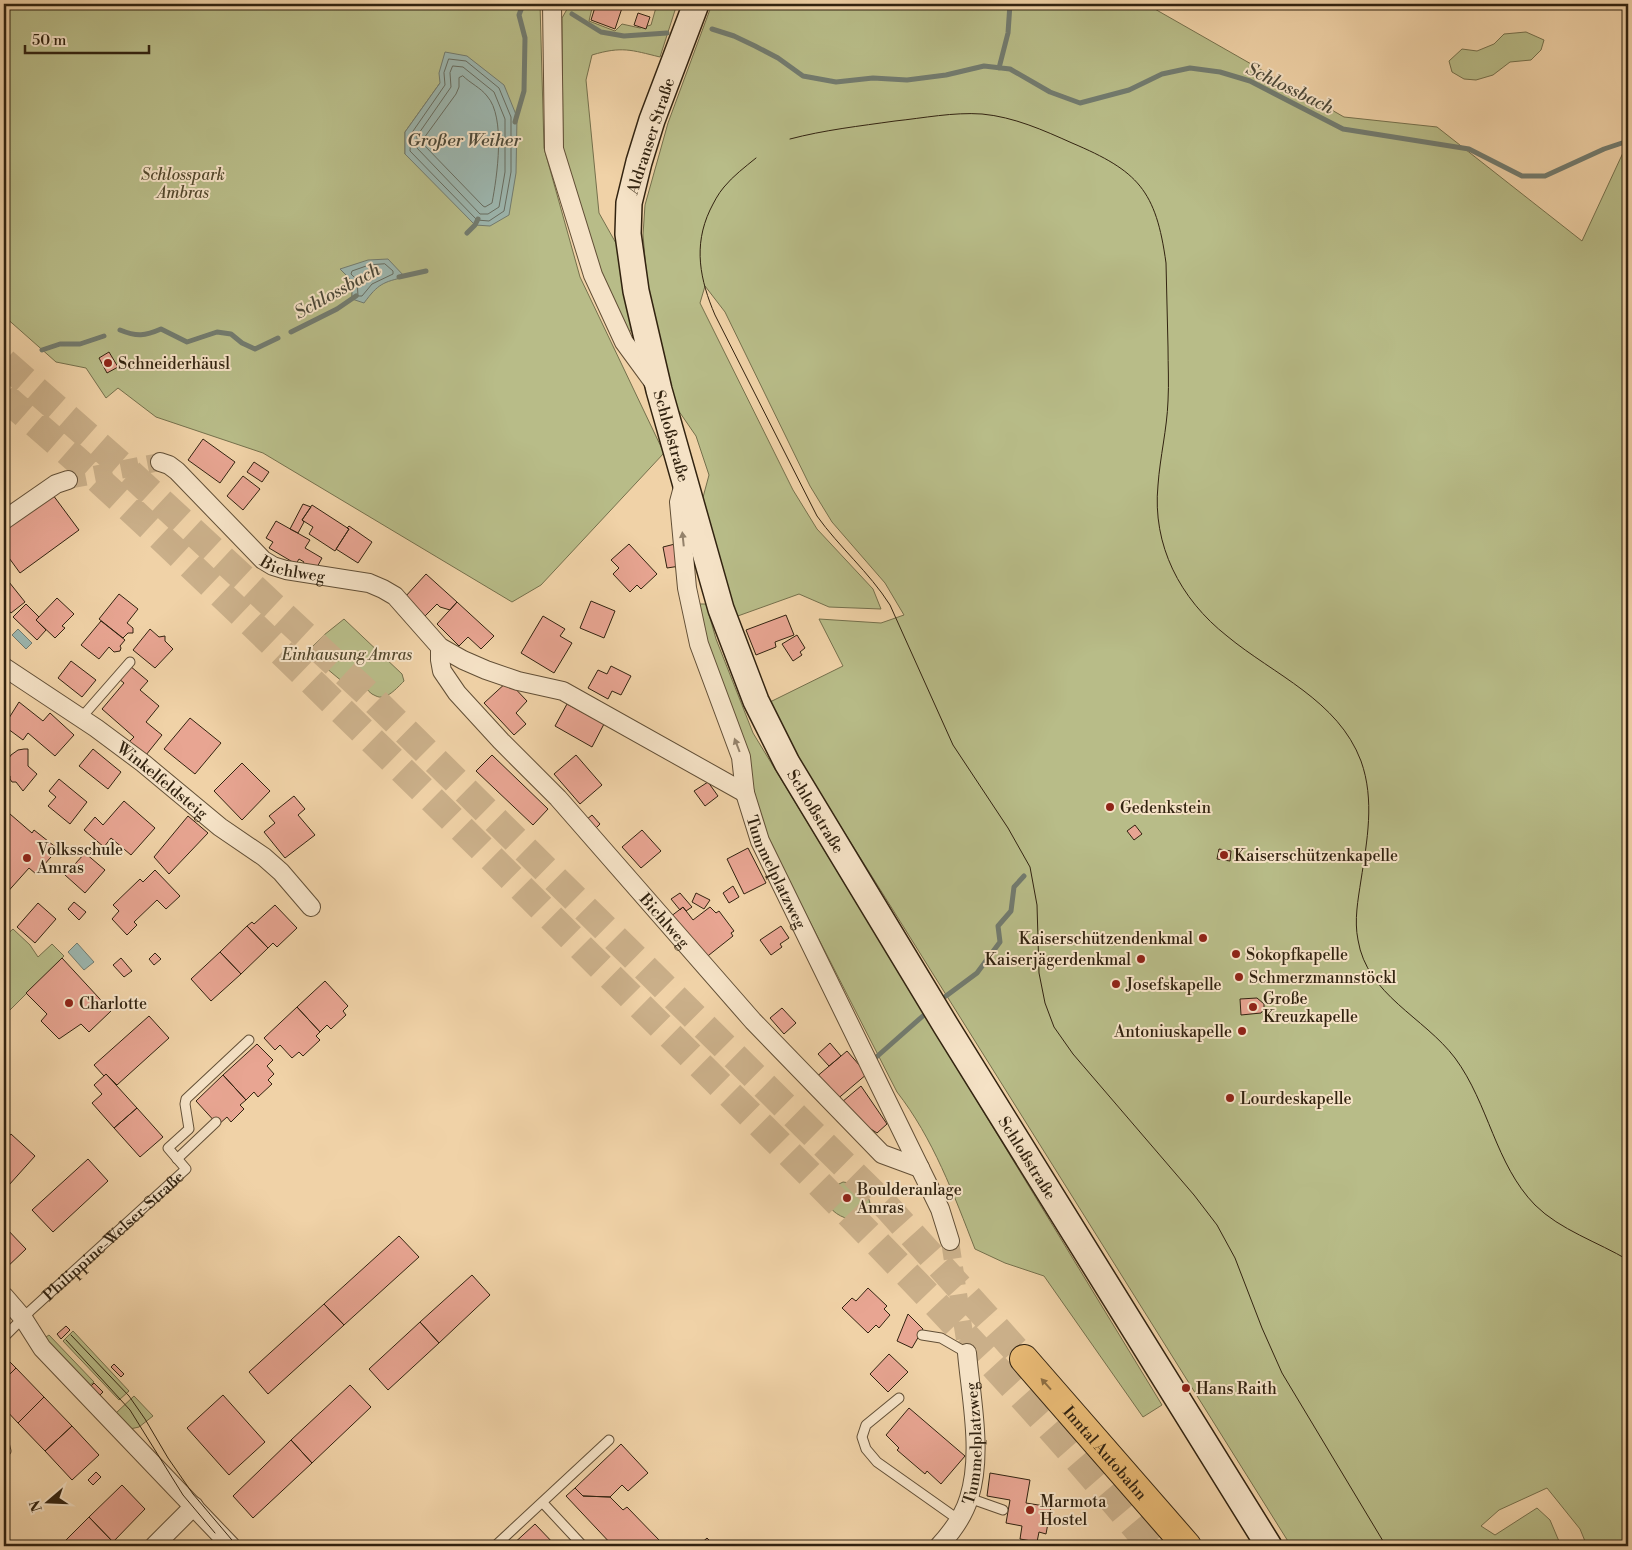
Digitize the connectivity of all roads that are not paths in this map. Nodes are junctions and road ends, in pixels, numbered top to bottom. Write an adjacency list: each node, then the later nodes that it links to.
1 (552, 4): 3 (street, Schloßstraße)
2 (696, 4): 3 (main road, Aldranser Straße)
3 (658, 390): 6 (main road, Schloßstraße)
4 (160, 462): 8 (street, Bichlweg)
5 (68, 480): 7 (street)
6 (684, 482): 12 (street, Tummelplatzweg, one-way to 6); 38 (main road, Schloßstraße)
7 (4, 520)
8 (440, 647): 12 (street, Bichlweg); 17 (street, Bichlweg)
9 (130, 662): 11 (lane)
10 (4, 667): 11 (street, Winkelfeldsteig)
11 (81, 718): 13 (street, Winkelfeldsteig)
12 (745, 793): 17 (street, Tummelplatzweg)
13 (311, 907)
14 (249, 1040): 16 (lane, Philippine-Welser-Straße)
15 (216, 1122): 16 (lane)
16 (177, 1159): 20 (lane, Philippine-Welser-Straße)
17 (920, 1168): 18 (street, Tummelplatzweg)
18 (950, 1241)
19 (4, 1296): 20 (street)
20 (23, 1318): 22 (lane); 29 (street)
21 (922, 1335): 23 (lane, Tummelplatzweg)
22 (4, 1337)
23 (967, 1353): 27 (street, Tummelplatzweg)
24 (1024, 1359): 37 (highway, Inntal Autobahn, one-way to 24)
25 (899, 1398): 31 (lane)
26 (609, 1440): 28 (lane)
27 (969, 1498): 30 (lane); 31 (street, Tummelplatzweg)
28 (542, 1503): 34 (lane); 35 (lane)
29 (194, 1506): 32 (street); 33 (street)
30 (1003, 1510)
31 (959, 1520): 36 (street, Tummelplatzweg)
32 (154, 1546)
33 (231, 1546)
34 (495, 1546)
35 (583, 1546)
36 (943, 1546)
37 (1187, 1546)
38 (1269, 1546)

